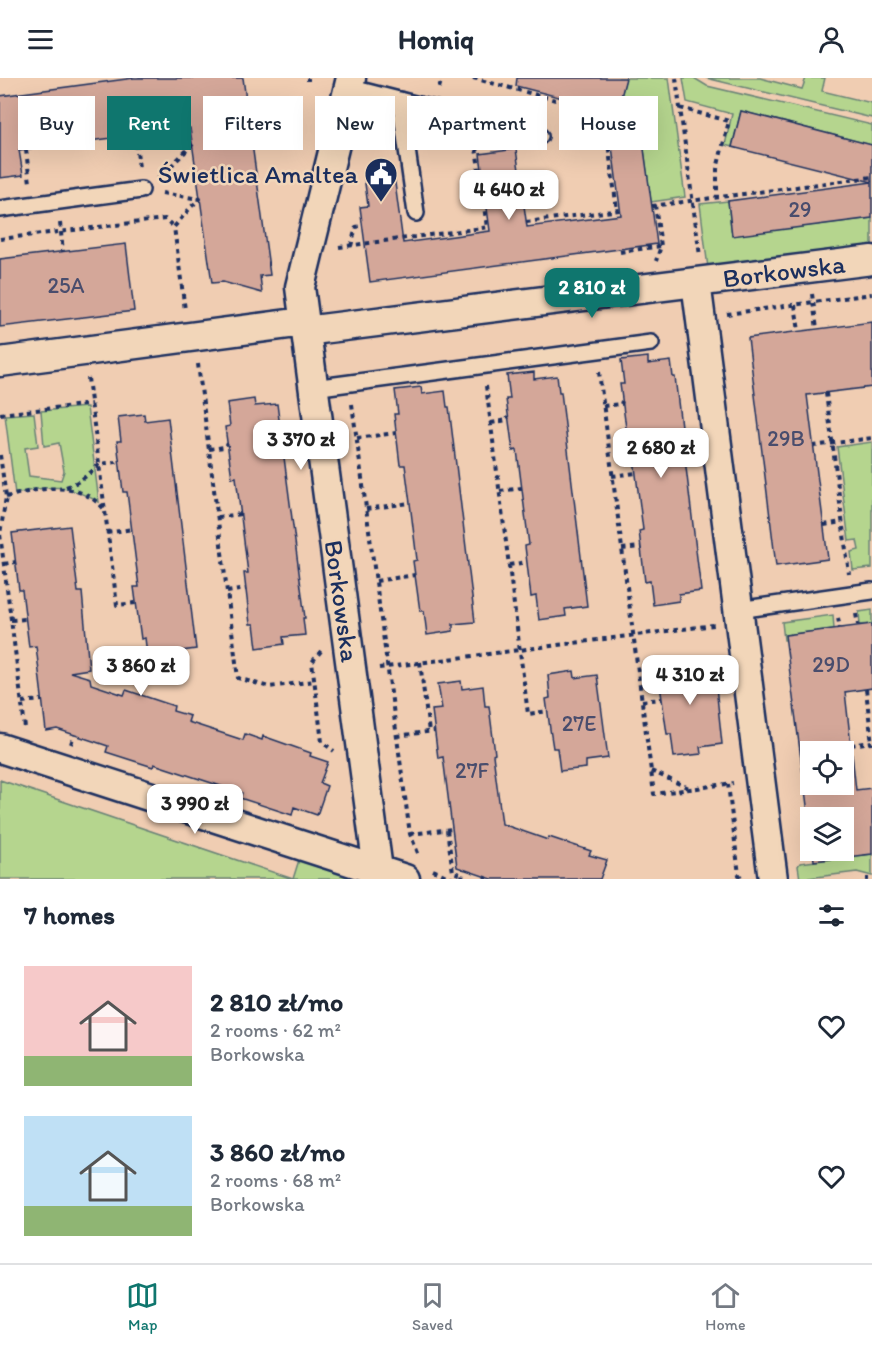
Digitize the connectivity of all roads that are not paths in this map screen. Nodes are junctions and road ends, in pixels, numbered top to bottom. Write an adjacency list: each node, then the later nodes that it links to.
1 (350, 83): 2 (lane); 9 (street, Borkowska)
2 (400, 100): 3 (lane); 6 (lane)
3 (407, 102)
4 (141, 190): 5 (lane)
5 (0, 209)
6 (416, 213)
7 (872, 260): 8 (street, Borkowska)
8 (700, 282): 9 (street, Borkowska); 14 (street, Borkowska)
9 (305, 327): 11 (street, Borkowska); 12 (street, Borkowska)
10 (651, 343): 12 (lane)
11 (0, 362)
12 (313, 388): 17 (street, Borkowska)
13 (872, 591): 14 (lane)
14 (739, 616): 18 (street, Borkowska)
15 (0, 748): 17 (street)
16 (417, 867): 17 (street)
17 (378, 870)
18 (774, 879)

